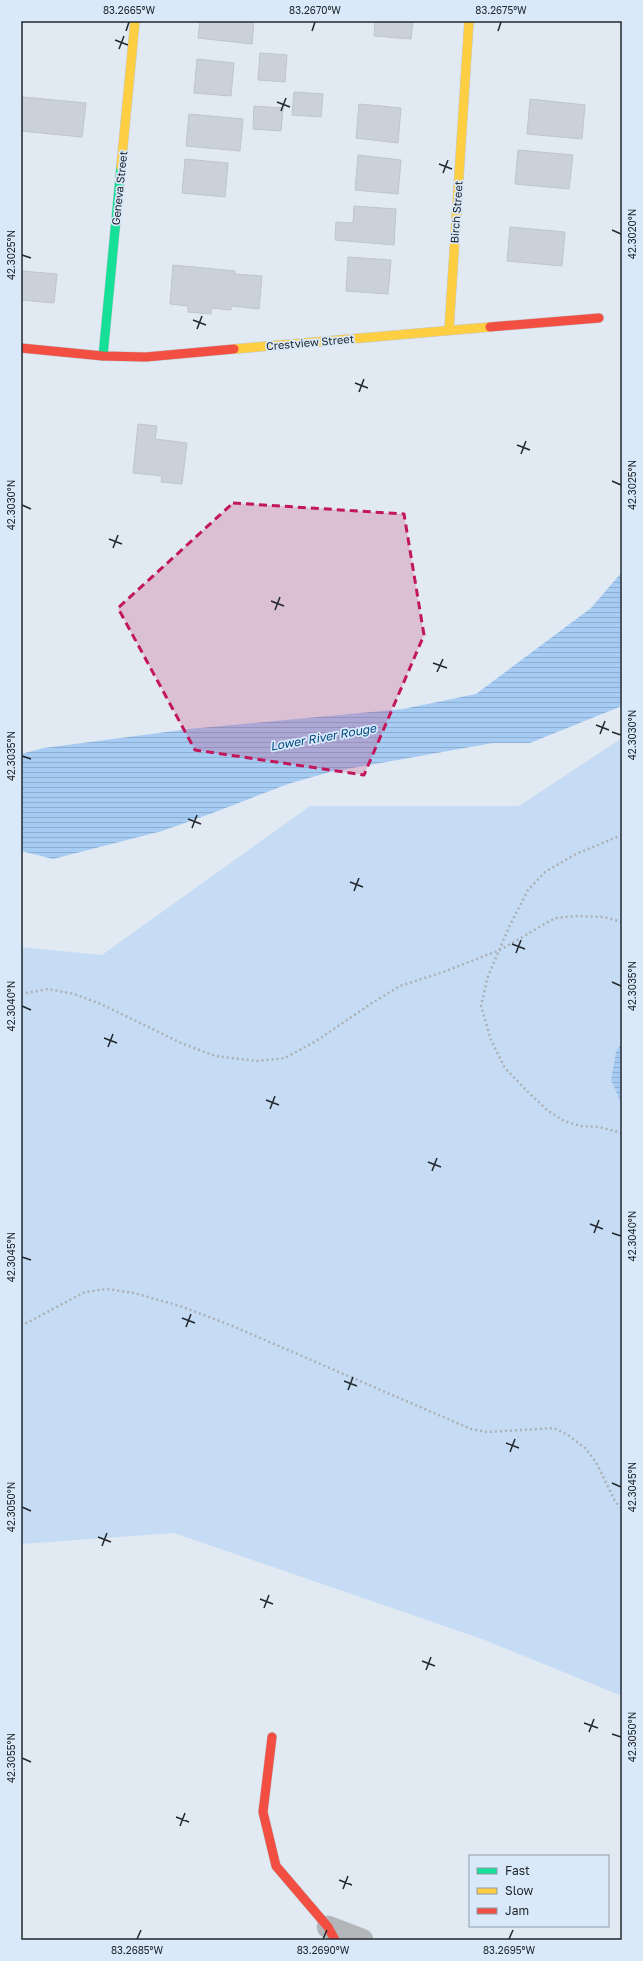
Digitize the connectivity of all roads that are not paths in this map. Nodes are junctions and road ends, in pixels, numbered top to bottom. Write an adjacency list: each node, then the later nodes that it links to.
1 (135, 21): 6 (street, Geneva Street)
2 (469, 21): 4 (street, Birch Street)
3 (599, 318): 4 (street, Crestview Street)
4 (449, 330): 6 (street, Crestview Street)
5 (21, 348): 6 (street, Crestview Street)
6 (102, 356)
7 (272, 1737): 8 (street)
8 (332, 1934): 9 (street)
9 (362, 1940)

